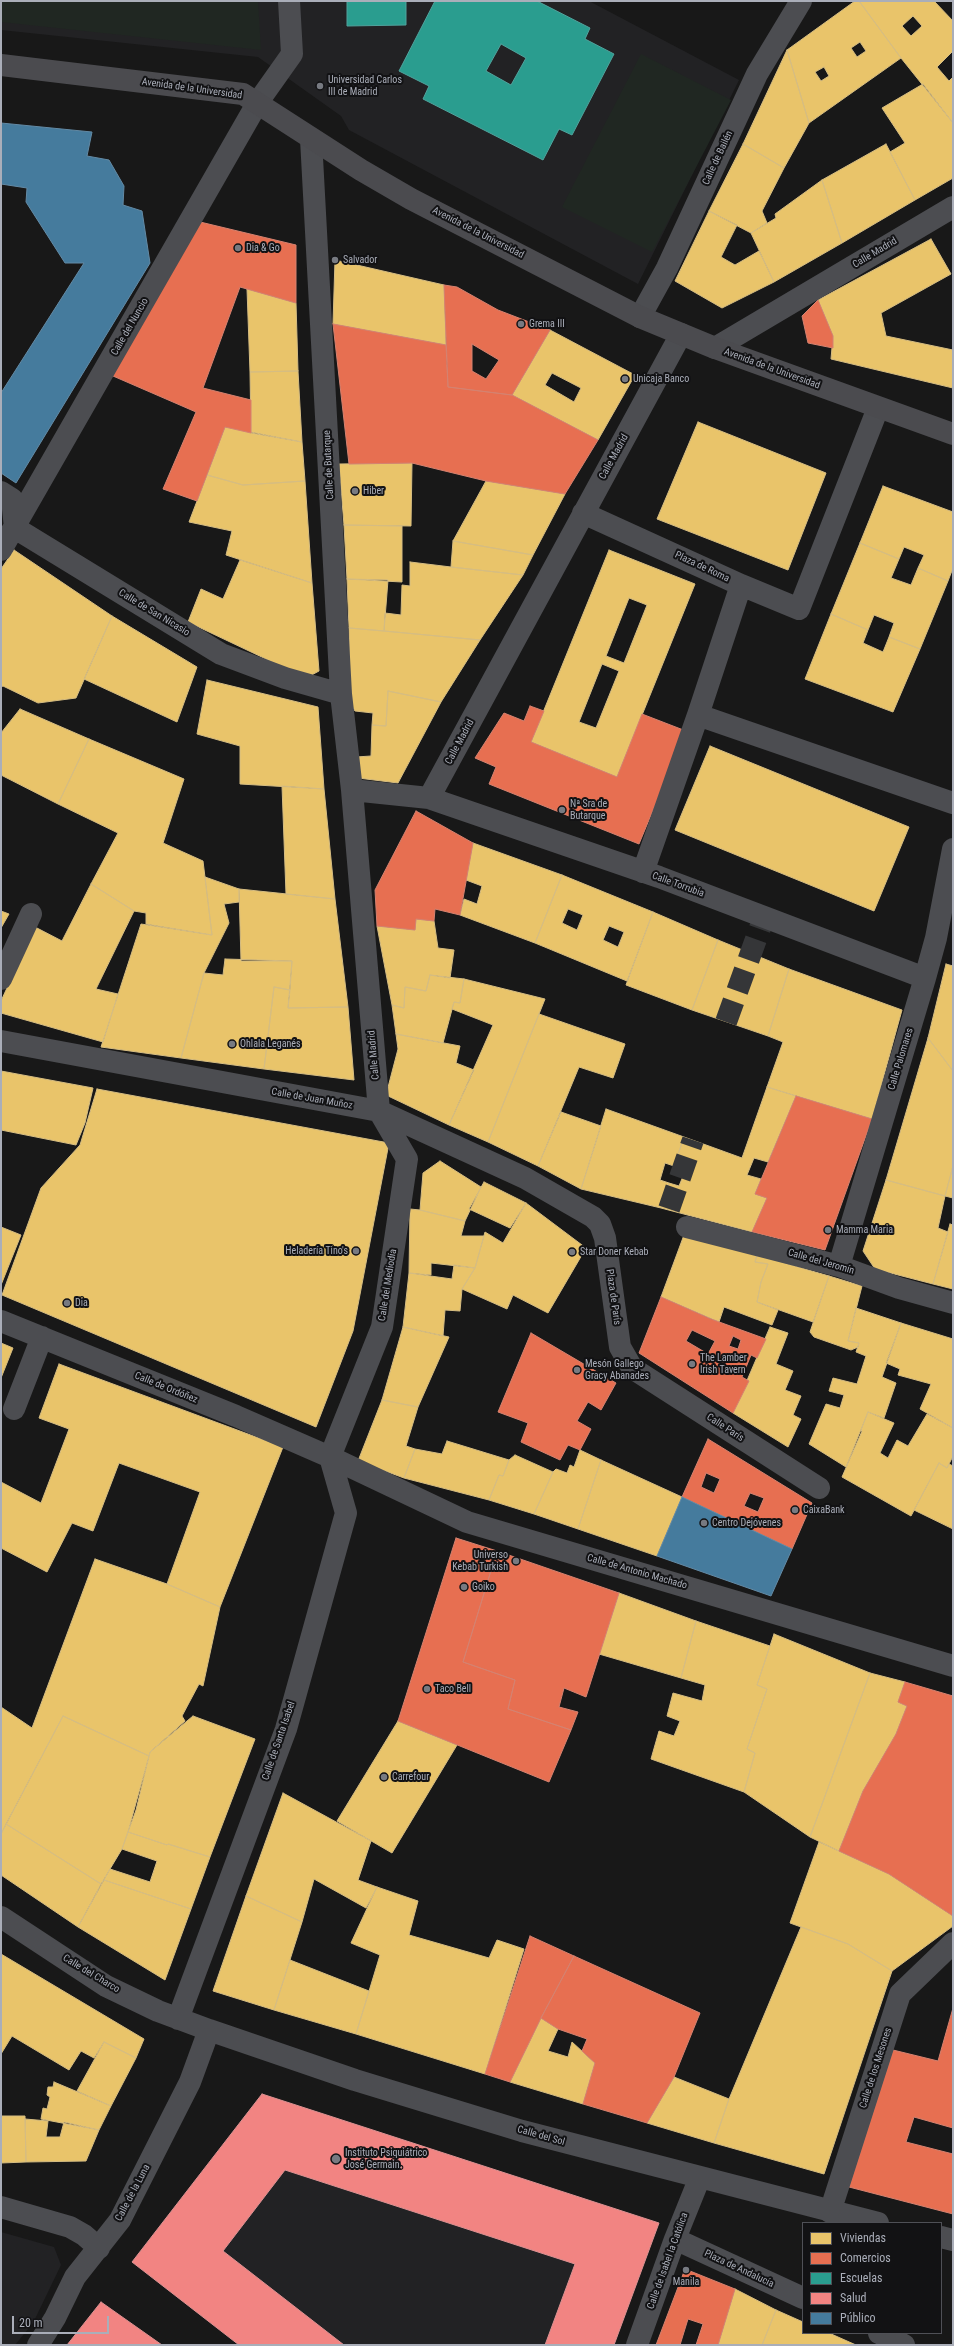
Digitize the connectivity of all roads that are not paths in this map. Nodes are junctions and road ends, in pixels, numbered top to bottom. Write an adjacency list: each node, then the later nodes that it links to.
1 (288, 1): 4 (street, Calle del Nuncio)
2 (801, 1): 7 (street, Calle de Bailén)
3 (1, 65): 4 (main road, Avenida de la Universidad)
4 (258, 102): 5 (main road, Avenida de la Universidad); 14 (street, Calle del Nuncio)
5 (311, 139): 7 (main road, Avenida de la Universidad); 17 (street, Calle de Butarque)
6 (953, 207): 9 (street, Calle Madrid)
7 (640, 317): 8 (main road, Avenida de la Universidad)
8 (681, 334): 9 (main road, Avenida de la Universidad); 13 (street, Calle Madrid)
9 (715, 348): 10 (main road, Avenida de la Universidad)
10 (878, 408): 11 (main road, Avenida de la Universidad); 16 (street)
11 (953, 434)
12 (1, 492): 14 (street)
13 (583, 513): 16 (street, Plaza de Roma); 20 (street, Calle Madrid)
14 (15, 528): 15 (street, Calle del Nuncio); 17 (street, Calle de San Nicasio)
15 (1, 550)
16 (741, 585): 18 (street, Plaza de Roma)
17 (341, 694): 19 (street, Calle de Butarque)
18 (698, 715): 21 (street); 23 (street, Plaza de Roma)
19 (352, 790): 20 (street); 29 (street, Calle Madrid)
20 (429, 798): 23 (street, Calle Torrubia)
21 (953, 803)
22 (953, 849): 25 (street, Calle Palomares)
23 (643, 872): 26 (street, Calle Torrubia)
24 (31, 914): 27 (street)
25 (944, 940): 26 (street, Calle Palomares)
26 (925, 978): 32 (street, Calle Palomares)
27 (1, 979)
28 (1, 1041): 29 (street, Calle de Juan Muñoz)
29 (379, 1111): 30 (street, Calle de Juan Muñoz); 38 (street, Calle del Mediodía)
30 (600, 1224): 36 (street, Plaza de París)
31 (687, 1227): 32 (street, Calle del Jeromín)
32 (838, 1266): 33 (street, Calle del Jeromín)
33 (953, 1303)
34 (1, 1321): 35 (street, Calle de Ordóñez)
35 (42, 1337): 37 (street); 38 (street, Calle de Ordóñez)
36 (632, 1368): 39 (street, Calle París)
37 (14, 1409)
38 (330, 1457): 40 (street, Calle de Antonio Machado); 43 (street, Calle de Santa Isabel)
39 (819, 1488)
40 (953, 1666)
41 (1, 1917): 43 (street, Calle del Charco)
42 (953, 1943): 47 (street, Calle de los Mesones)
43 (178, 2019): 44 (street, Calle del Charco)
44 (209, 2030): 45 (street, Calle del Sol); 52 (street, Calle de la Luna)
45 (700, 2176): 47 (street, Calle del Sol); 50 (street, Calle de Isabel la Católica)
46 (1, 2207): 52 (street)
47 (830, 2212): 48 (street, Calle del Sol)
48 (874, 2222)
49 (942, 2238): 51 (street)
50 (675, 2239): 53 (street, Plaza de Andalucía); 56 (street, Calle de Isabel la Católica)
51 (953, 2240)
52 (99, 2248): 55 (street, Calle de la Luna)
53 (802, 2298)
54 (881, 2334): 57 (street)
55 (38, 2345)
56 (638, 2345)
57 (904, 2345)

